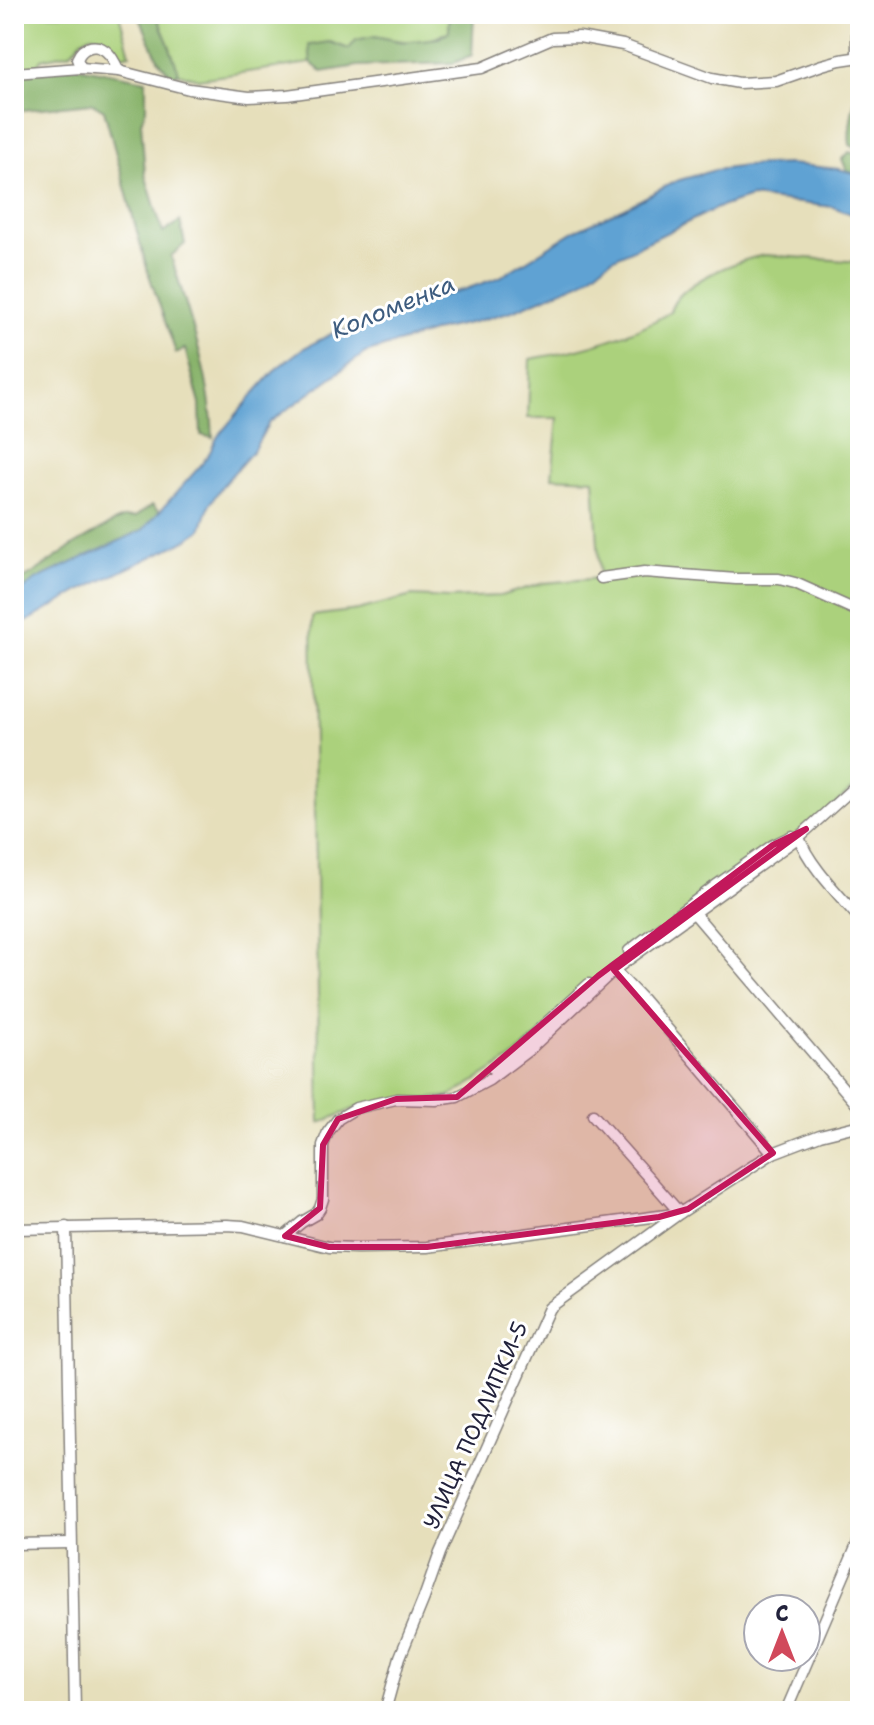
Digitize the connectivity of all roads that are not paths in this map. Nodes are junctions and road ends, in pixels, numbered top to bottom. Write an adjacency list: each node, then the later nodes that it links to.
1 (857, 14): 2 (street)
2 (858, 57): 4 (street)
3 (81, 68): 4 (street); 4 (street); 5 (street)
4 (119, 71)
5 (14, 73)
6 (601, 578): 7 (street)
7 (860, 612)
8 (860, 782): 9 (street)
9 (803, 833): 10 (street); 11 (street); 13 (street)
10 (694, 913): 12 (street); 14 (street)
11 (860, 919)
12 (614, 970): 13 (street); 17 (street)
13 (457, 1097): 21 (street)
14 (860, 1108)
15 (593, 1115): 18 (street)
16 (860, 1125): 17 (street, УЛИЦА ПОДЛИПКИ-5)
17 (773, 1153): 18 (street, УЛИЦА ПОДЛИПКИ-5)
18 (680, 1213): 21 (street); 26 (street, УЛИЦА ПОДЛИПКИ-5)
19 (66, 1227): 20 (street); 21 (street); 23 (street)
20 (14, 1229)
21 (285, 1236)
22 (860, 1538): 27 (street)
23 (71, 1543): 24 (street); 25 (street)
24 (14, 1544)
25 (75, 1711)
26 (385, 1711)
27 (786, 1711)

